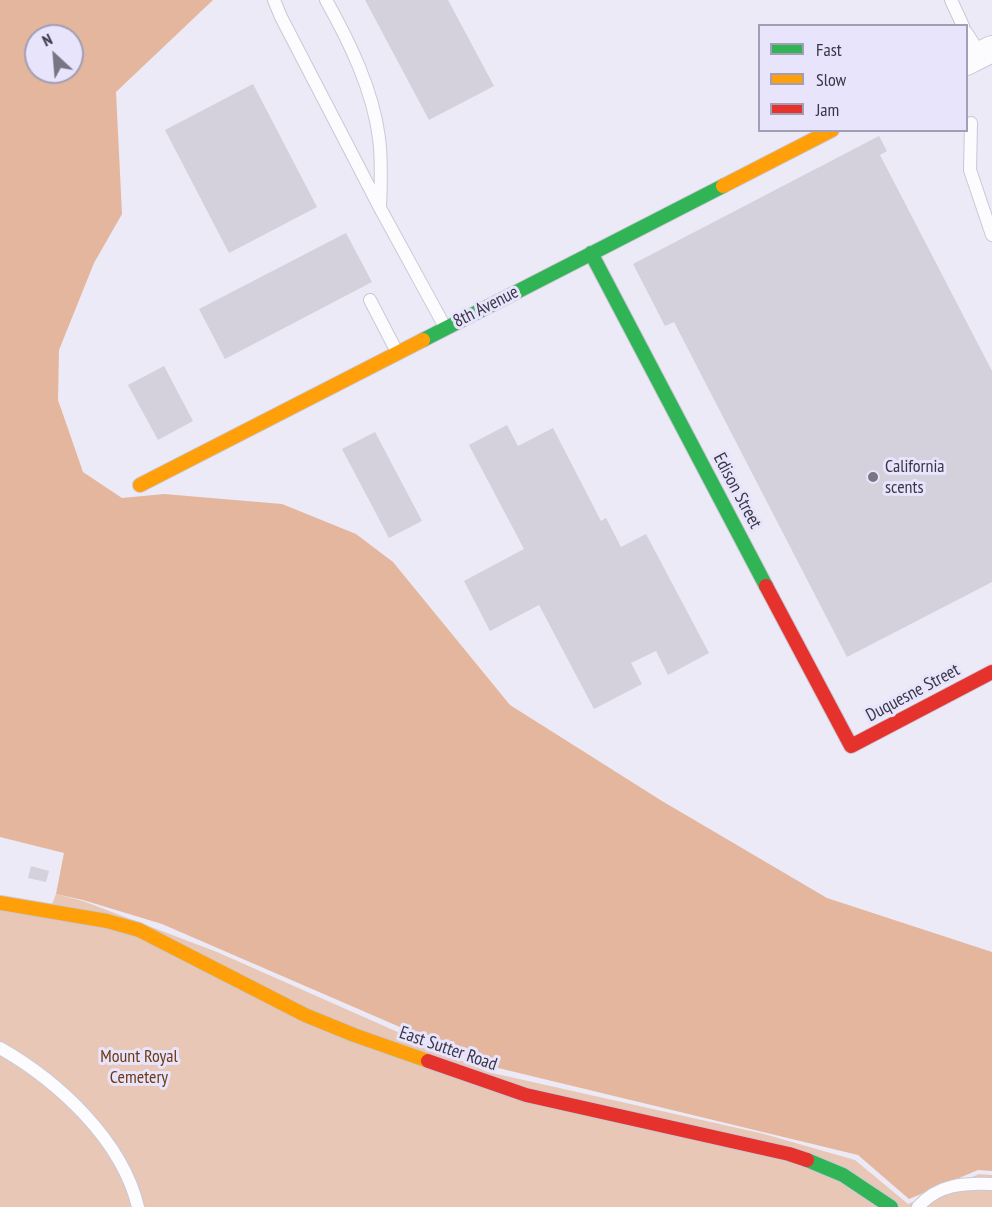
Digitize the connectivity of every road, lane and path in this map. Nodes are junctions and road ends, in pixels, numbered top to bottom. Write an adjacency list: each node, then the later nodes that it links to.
1 (274, 0): 9 (lane)
2 (326, 0): 9 (lane)
3 (951, 0): 4 (lane)
4 (962, 24)
5 (968, 35): 6 (lane)
6 (980, 55)
7 (971, 123): 10 (lane)
8 (828, 132): 11 (street, 8th Avenue)
9 (380, 208): 13 (lane)
10 (992, 235)
11 (591, 254): 13 (street, 8th Avenue); 17 (street, Edison Street)
12 (370, 300): 14 (lane)
13 (445, 328): 14 (street, 8th Avenue)
14 (398, 352): 15 (street, 8th Avenue)
15 (140, 485)
16 (992, 672): 17 (street, Duquesne Street)
17 (851, 746)
18 (0, 903): 22 (street, East Sutter Road)
19 (0, 1048): 21 (lane)
20 (992, 1184): 23 (lane)
21 (138, 1207)
22 (891, 1207)
23 (918, 1207)

